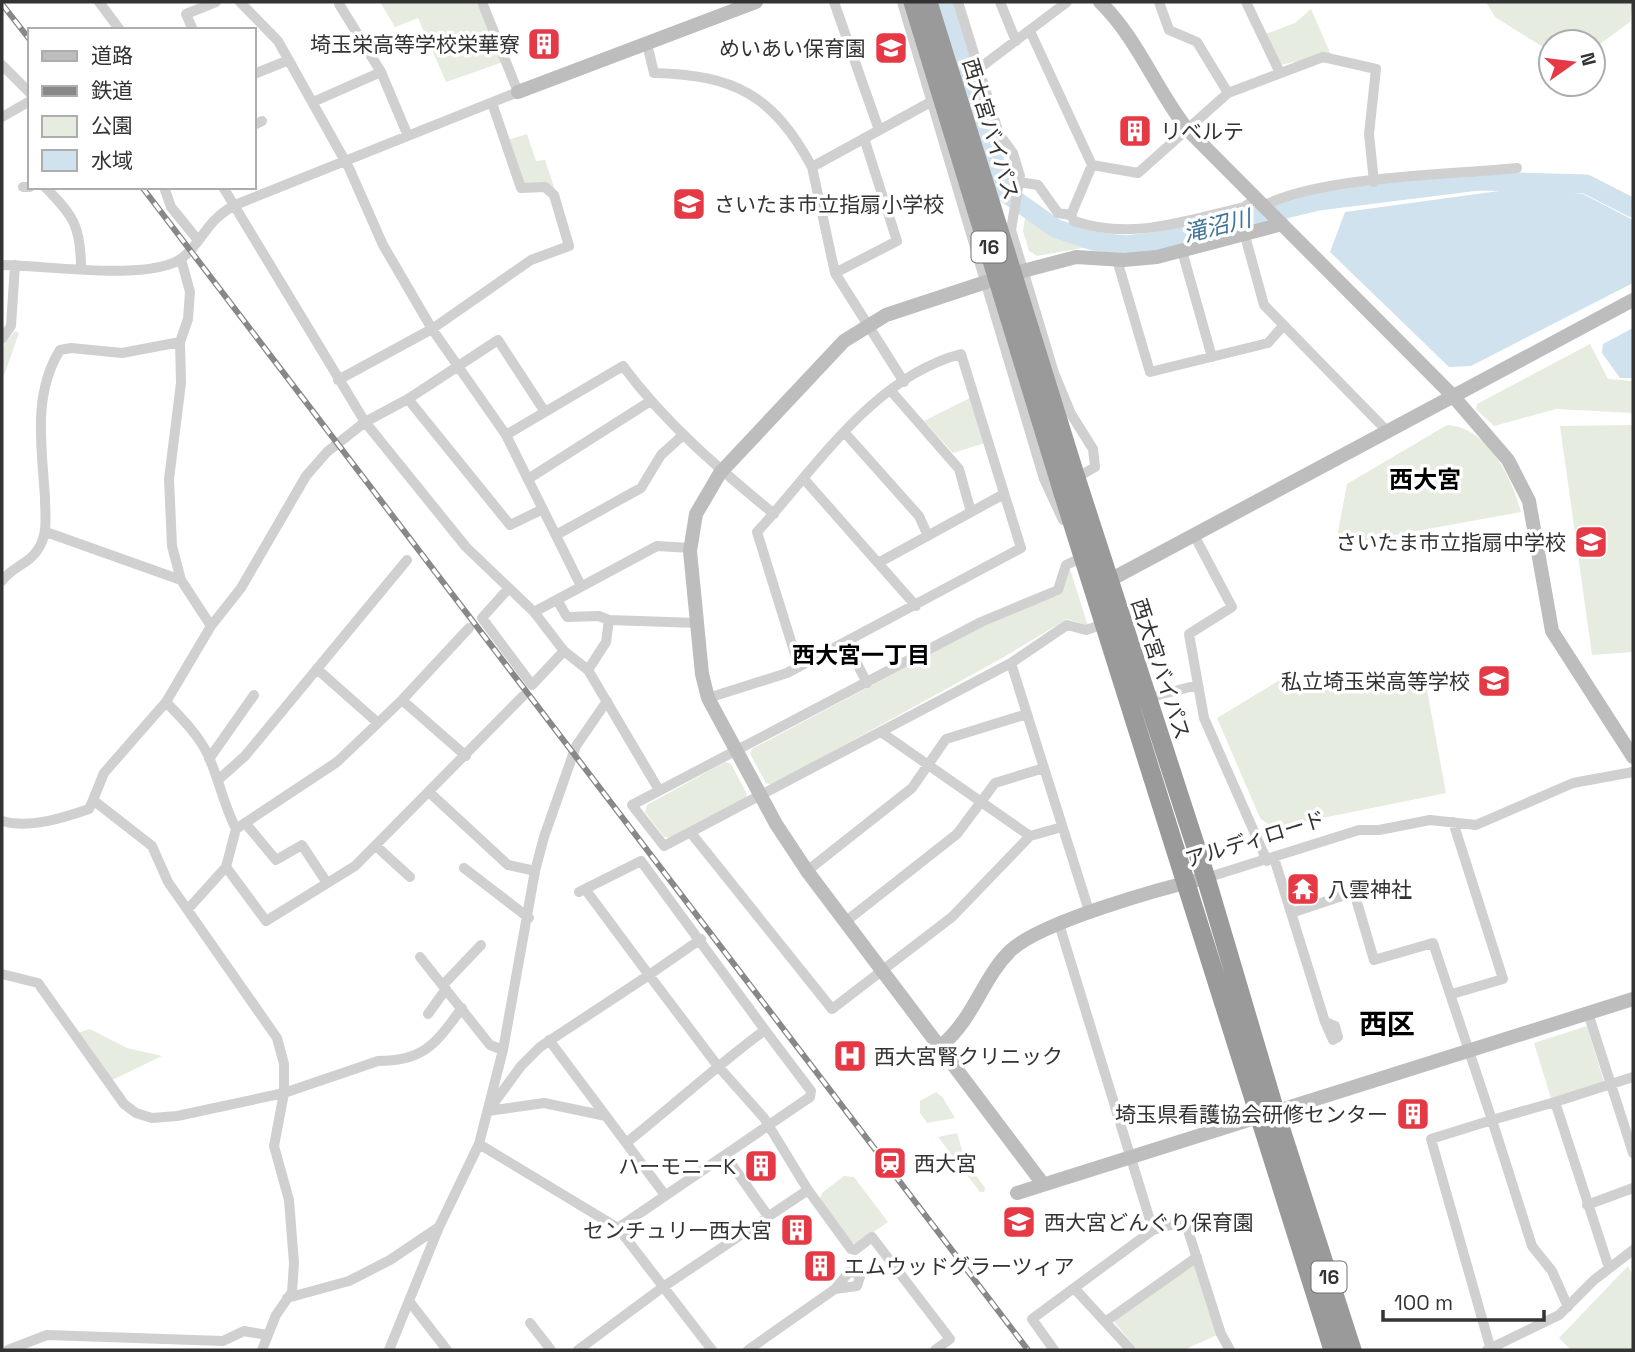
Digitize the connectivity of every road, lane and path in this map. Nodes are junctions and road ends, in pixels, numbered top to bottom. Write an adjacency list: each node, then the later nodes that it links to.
1 (216, 2): 19 (street)
2 (240, 2): 17 (street)
3 (482, 2): 31 (street)
4 (756, 2): 23 (street)
5 (834, 2): 39 (street)
6 (902, 2): 35 (street)
7 (913, 2): 93 (highway, 西大宮バイパス / 16, bridge)
8 (928, 2): 93 (highway, 西大宮バイパス / 16, bridge)
9 (958, 2): 26 (street)
10 (1000, 2): 22 (street)
11 (1067, 2): 21 (street)
12 (1100, 2): 38 (street)
13 (1159, 2): 32 (street)
14 (1246, 2): 29 (street)
15 (102, 3): 18 (street)
16 (339, 5): 27 (street)
17 (265, 27): 20 (street); 24 (street)
18 (119, 28)
19 (192, 28)
20 (256, 30)
21 (1030, 31): 22 (street); 43 (street)
22 (1016, 41): 26 (street)
23 (647, 44): 31 (street); 44 (street)
24 (289, 60): 28 (street); 34 (street)
25 (2, 65): 30 (street)
26 (979, 66): 35 (street); 46 (street)
27 (381, 72): 34 (street); 40 (street)
28 (256, 73)
29 (1280, 73): 32 (street); 47 (street)
30 (28, 91)
31 (518, 92): 36 (street)
32 (1228, 93): 38 (street)
33 (28, 102): 37 (street)
34 (313, 102): 42 (street)
35 (933, 102): 39 (street); 65 (street)
36 (492, 103): 40 (street); 71 (street)
37 (2, 117)
38 (1187, 129): 43 (street); 52 (street)
39 (879, 130): 41 (street)
40 (408, 136): 42 (street)
41 (864, 138): 44 (street); 64 (street)
42 (345, 162): 51 (street); 71 (street)
43 (1092, 165): 53 (street)
44 (812, 167): 64 (street)
45 (1517, 168): 47 (street)
46 (1019, 182): 53 (street); 63 (street)
47 (1374, 182): 52 (street)
48 (47, 189): 62 (street)
49 (165, 189): 56 (street)
50 (224, 189): 51 (street)
51 (235, 205): 56 (street); 78 (street)
52 (1262, 205): 53 (street); 54 (street)
53 (1071, 215)
54 (1280, 223): 55 (street); 81 (street)
55 (1245, 236): 57 (street); 70 (street)
56 (197, 239): 58 (street)
57 (1182, 251): 59 (street); 75 (street)
58 (181, 259): 62 (street); 73 (street)
59 (1117, 260): 63 (street); 75 (street)
60 (2, 265): 61 (street)
61 (15, 265): 62 (street); 66 (street)
62 (81, 268)
63 (1023, 271): 74 (street)
64 (835, 273): 69 (street)
65 (986, 282): 69 (street); 76 (street)
66 (13, 297): 68 (street); 72 (street)
67 (1633, 300): 81 (street)
68 (2, 305)
69 (867, 325): 79 (street); 90 (street)
70 (1283, 326): 75 (street); 86 (street)
71 (432, 329): 77 (street); 78 (street)
72 (2, 340)
73 (180, 342): 98 (street); 107 (street)
74 (1047, 352): 76 (street); 93 (street)
75 (1212, 357)
76 (1010, 364): 102 (street)
77 (458, 366): 82 (street); 84 (street); 88 (street)
78 (338, 380): 85 (street)
79 (904, 382): 80 (street); 94 (street)
80 (891, 391): 87 (street); 96 (street)
81 (1453, 396): 86 (street); 140 (street)
82 (408, 399): 85 (street); 95 (street)
83 (649, 402): 84 (street); 89 (street); 91 (street)
84 (545, 412): 88 (street)
85 (365, 422): 111 (street); 118 (street)
86 (1387, 431): 100 (street)
87 (845, 433): 92 (street); 101 (street)
88 (506, 435): 91 (street)
89 (682, 436): 90 (street); 99 (street)
90 (721, 471): 97 (street); 103 (street)
91 (528, 479): 95 (street)
92 (804, 480): 97 (street); 106 (street)
93 (1070, 485): 102 (highway, 西大宮バイパス / 16); 109 (highway, 西大宮バイパス / 16)
94 (1004, 494): 96 (street); 113 (street)
95 (543, 509): 99 (street)
96 (971, 512): 101 (street)
97 (774, 514): 123 (street)
98 (46, 531): 107 (street); 108 (street)
99 (556, 535): 110 (street)
100 (1194, 535): 109 (street); 127 (street)
101 (928, 536): 106 (street)
102 (1077, 537): 104 (highway, 西大宮バイパス / 16)
103 (691, 548): 110 (street); 116 (street)
104 (1083, 557): 117 (highway, 西大宮バイパス / 16); 126 (street)
105 (407, 559): 124 (street)
106 (878, 563): 113 (street)
107 (181, 580): 118 (street)
108 (2, 581)
109 (1108, 581): 131 (highway, 西大宮バイパス / 16)
110 (581, 586): 112 (street)
111 (507, 590): 114 (street); 121 (street)
112 (556, 600): 114 (street); 115 (street)
113 (916, 606): 120 (street)
114 (534, 612): 121 (street)
115 (609, 620): 116 (street); 125 (street)
116 (698, 624): 130 (street)
117 (1104, 624): 122 (street); 164 (highway, 西大宮バイパス / 16)
118 (211, 626): 134 (street)
119 (469, 628): 132 (street)
120 (846, 642): 123 (street); 126 (street)
121 (564, 651): 125 (street)
122 (1010, 663): 135 (street); 137 (street)
123 (799, 667): 130 (street)
124 (317, 669): 136 (street); 145 (street)
125 (588, 670): 133 (street)
126 (867, 683): 138 (street)
127 (1198, 685): 131 (street); 158 (street)
128 (254, 695): 141 (street)
129 (523, 696): 139 (street)
130 (708, 698): 138 (street)
131 (1147, 698): 164 (highway, 西大宮バイパス / 16)
132 (401, 700): 136 (street); 139 (street)
133 (607, 701): 146 (street); 161 (street)
134 (166, 702): 141 (street); 149 (street)
135 (1027, 714): 142 (street); 143 (street)
136 (378, 723): 153 (street)
137 (881, 732): 142 (street); 148 (street)
138 (736, 752): 146 (street); 148 (street)
139 (466, 756): 147 (street)
140 (1633, 757)
141 (209, 759): 145 (street)
142 (929, 765): 150 (street); 162 (street)
143 (1044, 768): 150 (street); 154 (street)
144 (1633, 772): 152 (street, アルディロード)
145 (218, 780): 153 (street)
146 (659, 790): 155 (street)
147 (430, 793): 157 (street); 161 (street)
148 (760, 796): 155 (street); 162 (street)
149 (93, 800): 151 (street); 166 (street)
150 (981, 804): 156 (street); 170 (street)
151 (2, 821)
152 (1453, 822): 158 (street, アルディロード); 179 (street)
153 (241, 827): 159 (street); 165 (street)
154 (1062, 827): 156 (street); 168 (street)
155 (691, 833): 175 (street)
156 (1030, 836): 175 (street)
157 (376, 846): 163 (street); 165 (street)
158 (1271, 860): 164 (street, アルディロード); 167 (street)
159 (226, 867): 165 (street); 166 (street)
160 (464, 868): 169 (street)
161 (535, 871): 169 (street)
162 (807, 871): 170 (street)
163 (411, 877)
164 (1196, 880): 168 (street, アルディロード); 196 (highway, 西大宮バイパス / 16)
165 (327, 883)
166 (188, 909): 193 (street)
167 (1291, 913): 179 (street); 184 (street)
168 (1090, 914): 171 (street, アルディロード)
169 (528, 918): 188 (street)
170 (845, 922): 175 (street)
171 (1059, 924): 187 (street, アルディロード); 204 (street)
172 (701, 939): 177 (street); 177 (street); 185 (street)
173 (481, 945): 178 (street)
174 (420, 957): 178 (street)
175 (883, 970): 187 (street)
176 (2, 974): 193 (street)
177 (649, 975): 186 (street); 190 (street)
178 (445, 987): 181 (street); 183 (street)
179 (1452, 994): 189 (street)
180 (1633, 999): 182 (street)
181 (462, 1008): 188 (street); 193 (street)
182 (1588, 1013): 189 (street); 192 (street)
183 (428, 1014)
184 (1325, 1023)
185 (765, 1030): 190 (street); 199 (street)
186 (549, 1040): 195 (street); 197 (street)
187 (941, 1046): 205 (street)
188 (503, 1050): 195 (street)
189 (1470, 1050): 196 (street); 198 (street)
190 (717, 1065): 199 (street); 200 (street)
191 (1633, 1077): 192 (street)
192 (1608, 1084): 194 (street); 202 (street)
193 (284, 1093): 221 (street)
194 (1555, 1102): 198 (street); 210 (street)
195 (488, 1111): 197 (street); 201 (street)
196 (1266, 1114): 204 (street); 239 (highway, 西大宮バイパス / 16); 240 (highway, 西大宮バイパス / 16)
197 (606, 1116): 200 (street)
198 (1492, 1120): 223 (street); 241 (street)
199 (769, 1126): 203 (street); 207 (street)
200 (625, 1143): 209 (street)
201 (479, 1144): 212 (street); 213 (street)
202 (1633, 1153)
203 (725, 1155): 209 (street); 211 (street)
204 (1130, 1156): 205 (street); 214 (street)
205 (1043, 1184): 208 (street)
206 (1633, 1188): 210 (street)
207 (808, 1190): 211 (street); 215 (street)
208 (1017, 1193)
209 (665, 1195): 213 (street)
210 (1587, 1205): 218 (street)
211 (768, 1216): 219 (street)
212 (439, 1227): 221 (street); 222 (street)
213 (618, 1228): 219 (street)
214 (1153, 1230): 217 (street); 220 (street)
215 (850, 1248): 234 (street); 235 (street)
216 (1633, 1250): 218 (street)
217 (1197, 1257): 224 (street); 238 (street)
218 (1609, 1268): 223 (street)
219 (663, 1287): 232 (street); 233 (street)
220 (1074, 1288): 224 (street); 236 (street)
221 (288, 1298): 226 (street)
222 (409, 1301): 229 (street); 230 (street)
223 (1568, 1307): 241 (street)
224 (1105, 1322): 237 (street)
225 (530, 1323): 231 (street)
226 (267, 1335): 227 (street); 228 (street)
227 (8, 1350)
228 (262, 1350)
229 (389, 1350)
230 (447, 1350)
231 (551, 1350)
232 (578, 1350)
233 (712, 1350)
234 (748, 1350)
235 (935, 1350)
236 (1055, 1350)
237 (1131, 1350)
238 (1230, 1350)
239 (1333, 1350)
240 (1352, 1350)
241 (1490, 1350)

